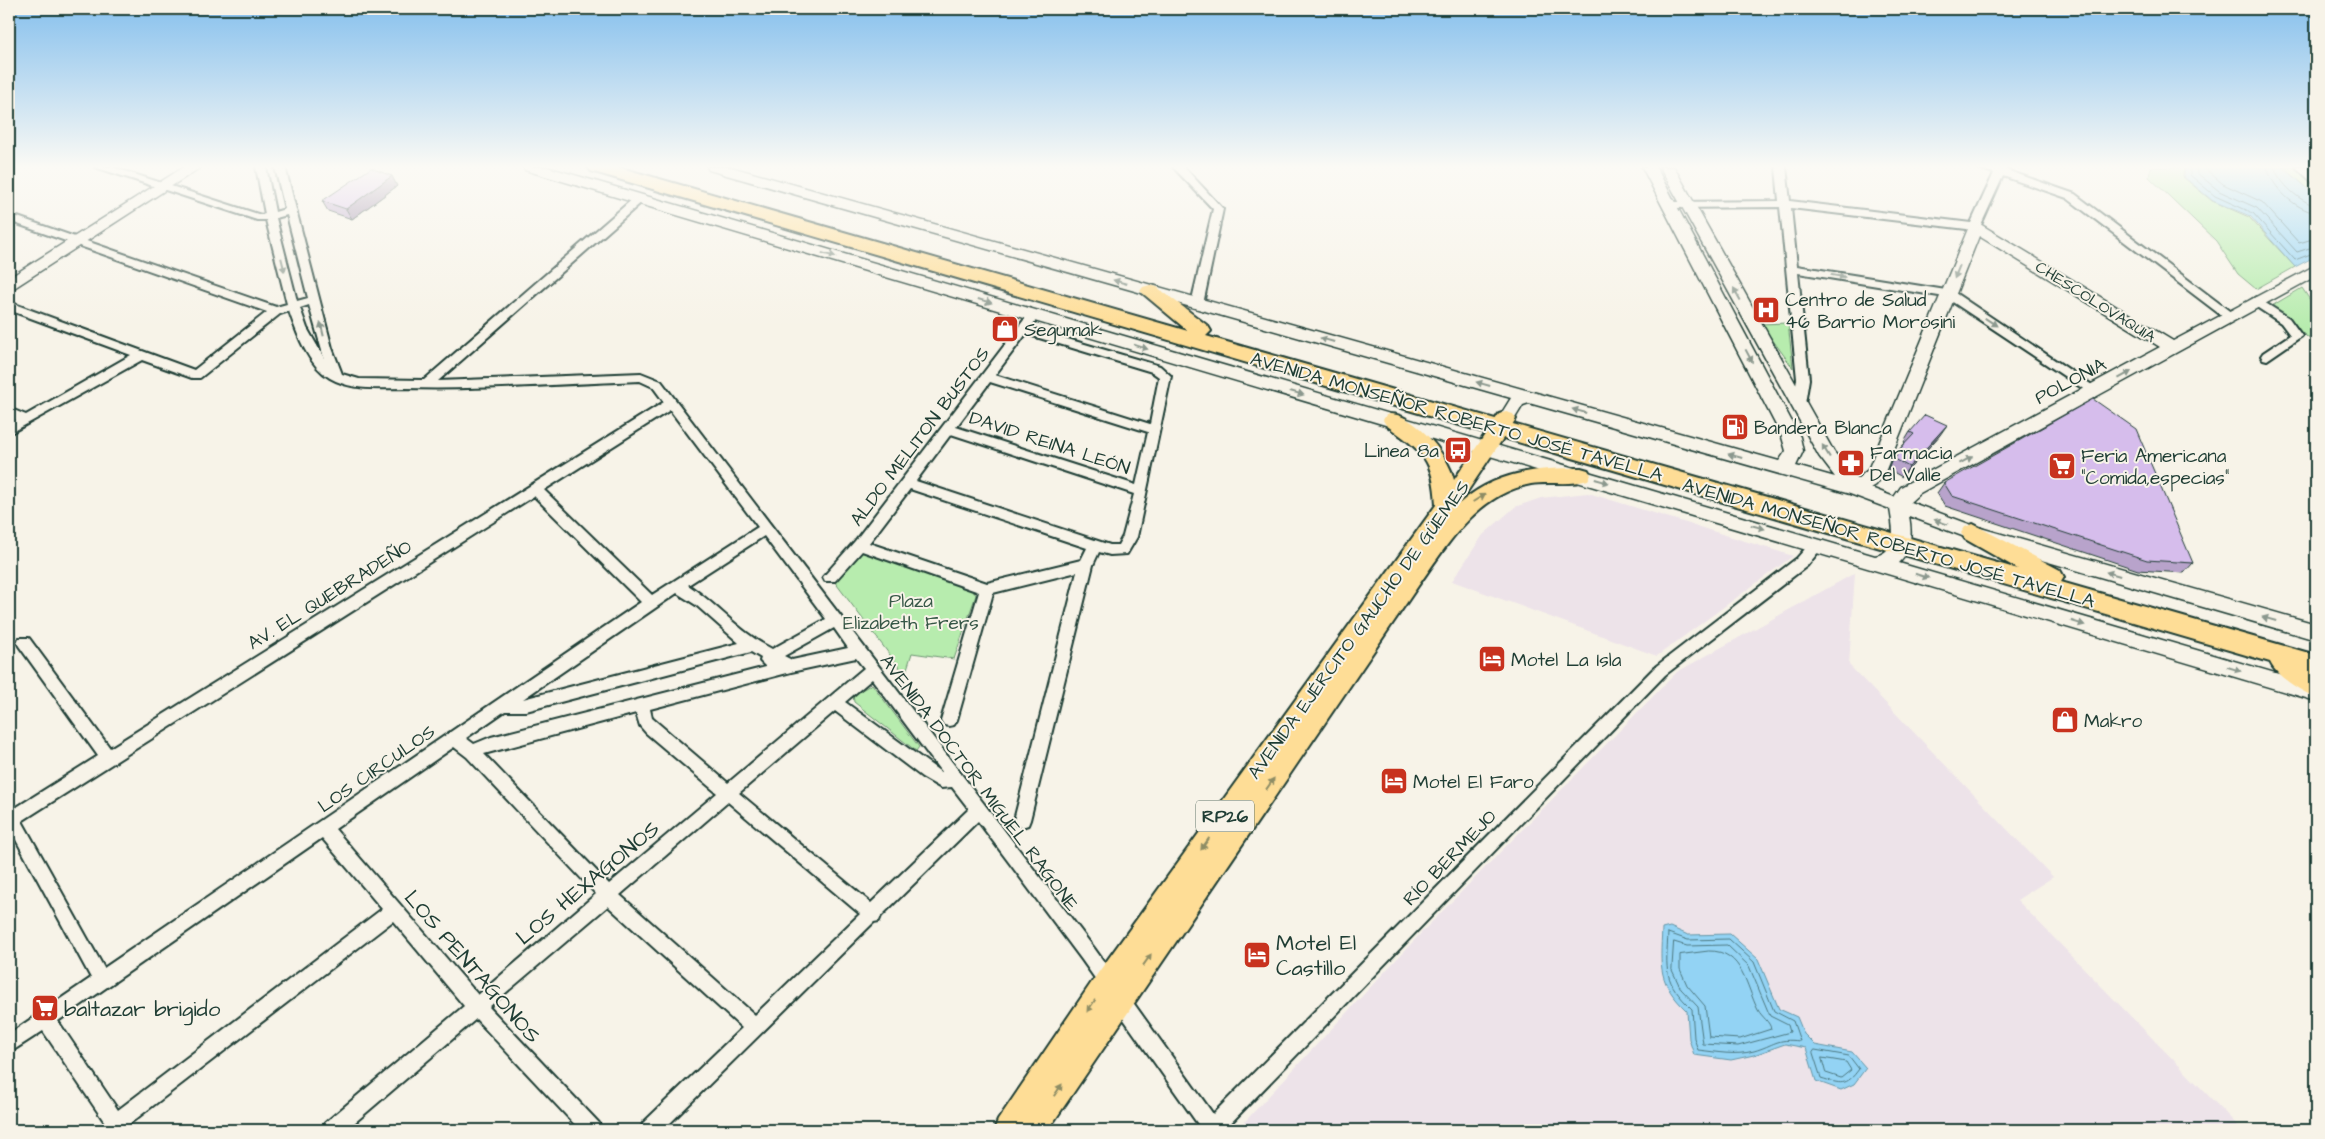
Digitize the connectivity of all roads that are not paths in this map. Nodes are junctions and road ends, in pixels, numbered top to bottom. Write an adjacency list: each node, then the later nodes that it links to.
1 (18, 220): 18 (street)
2 (112, 220): 18 (main road)
3 (272, 220): 28 (street, AVENIDA DOCTOR MIGUEL RAGONE, one-way to 28)
4 (293, 220): 25 (street)
5 (615, 220): 41 (street)
6 (713, 220): 31 (main road, one-way to 31)
7 (781, 220): 49 (highway, AVENIDA MONSEÑOR ROBERTO JOSÉ TAVELLA)
8 (816, 220): 32 (highway, AVENIDA MONSEÑOR ROBERTO JOSÉ TAVELLA)
9 (901, 220): 22 (main road, one-way to 9)
10 (1216, 220): 26 (street)
11 (1677, 220): 54 (main road, one-way to 54)
12 (1695, 220): 45 (main road, one-way to 12)
13 (1786, 220): 19 (street)
14 (1925, 220): 17 (street, CHESCOLOVAQUIA)
15 (1978, 220): 17 (street)
16 (2104, 220): 33 (street)
17 (1975, 226): 23 (main road, one-way to 23); 36 (main road, CHESCOLOVAQUIA)
18 (79, 241): 21 (main road); 30 (street)
19 (1790, 268): 23 (street, one-way to 23); 45 (street)
20 (2316, 270): 24 (main road, POLONIA)
21 (9, 285)
22 (1150, 291): 26 (main road); 29 (highway)
23 (1948, 294): 42 (street, one-way to 42); 58 (main road)
24 (2261, 299): 33 (main road, POLONIA); 38 (street)
25 (314, 300): 28 (street); 39 (street, one-way to 25)
26 (1197, 304): 29 (highway); 43 (main road, one-way to 26)
27 (9, 306): 37 (street)
28 (293, 306): 30 (street); 39 (street, AVENIDA DOCTOR MIGUEL RAGONE)
29 (1174, 310): 32 (highway); 35 (highway)
30 (276, 311): 37 (street)
31 (1034, 315): 34 (street, ALDO MELITON BUSTOS); 48 (main road, one-way to 48)
32 (1150, 316): 35 (highway, AVENIDA MONSEÑOR ROBERTO JOSÉ TAVELLA)
33 (2230, 316): 36 (main road, POLONIA)
34 (1024, 330): 40 (street, ALDO MELITON BUSTOS); 52 (street)
35 (1200, 331): 49 (highway, AVENIDA MONSEÑOR ROBERTO JOSÉ TAVELLA)
36 (2173, 348): 42 (main road, POLONIA, one-way to 36)
37 (141, 355): 47 (street)
38 (2267, 356)
39 (337, 376): 41 (street, AVENIDA DOCTOR MIGUEL RAGONE)
40 (987, 377): 50 (street, ALDO MELITON BUSTOS); 52 (street)
41 (426, 385): 44 (street, AVENIDA DOCTOR MIGUEL RAGONE)
42 (2095, 391): 61 (main road, POLONIA, one-way to 42)
43 (1530, 397): 49 (main road, RP26); 54 (main road, one-way to 43)
44 (672, 403): 57 (street, AV. EL QUEBRADEÑO); 62 (street, AVENIDA DOCTOR MIGUEL RAGONE)
45 (1799, 404): 58 (main road, one-way to 45)
46 (9, 412): 47 (street)
47 (27, 420): 51 (street)
48 (1393, 420): 53 (main road); 60 (main road)
49 (1504, 424): 53 (main road, RP26); 64 (highway, AVENIDA MONSEÑOR ROBERTO JOSÉ TAVELLA)
50 (949, 429): 56 (street, ALDO MELITON BUSTOS); 59 (street, DAVID REINA LEÓN)
51 (9, 430)
52 (1155, 430): 59 (street)
53 (1488, 448): 55 (main road); 60 (main road, AVENIDA EJÉRCITO GAUCHO DE GÜEMES / RP26)
54 (1782, 469): 58 (main road)
55 (1581, 475): 67 (main road, one-way to 67); 104 (main road, AVENIDA EJÉRCITO GAUCHO DE GÜEMES / RP26, one-way to 55)
56 (907, 484): 65 (street, ALDO MELITON BUSTOS); 66 (street)
57 (535, 489): 74 (street); 93 (street, AV. EL QUEBRADEÑO)
58 (1855, 489): 61 (main road)
59 (1140, 491): 66 (street)
60 (1446, 505): 104 (main road, AVENIDA EJÉRCITO GAUCHO DE GÜEMES / RP26, one-way to 104)
61 (1898, 506): 63 (main road, one-way to 61); 64 (main road)
62 (767, 529): 72 (street, LOS CIRCULOS); 75 (street, AVENIDA DOCTOR MIGUEL RAGONE)
63 (1973, 533): 71 (highway); 76 (main road, one-way to 63)
64 (1900, 539): 68 (main road); 71 (highway, AVENIDA MONSEÑOR ROBERTO JOSÉ TAVELLA); 85 (highway, AVENIDA MONSEÑOR ROBERTO JOSÉ TAVELLA)
65 (860, 545): 70 (street, ALDO MELITON BUSTOS); 73 (street)
66 (1095, 545): 69 (street)
67 (1816, 545): 68 (main road); 110 (street, RÍO BERMEJO)
68 (1875, 563): 86 (main road, one-way to 86)
69 (1086, 566): 73 (street); 98 (street)
70 (830, 577)
71 (2052, 577): 80 (highway, AVENIDA MONSEÑOR ROBERTO JOSÉ TAVELLA)
72 (678, 586): 74 (street, LOS CIRCULOS); 78 (street)
73 (988, 589): 90 (street)
74 (651, 603): 88 (street, LOS CIRCULOS)
75 (835, 621): 79 (street, AVENIDA DOCTOR MIGUEL RAGONE); 81 (street)
76 (2316, 632)
77 (24, 642): 93 (street)
78 (752, 646): 81 (street); 88 (street)
79 (858, 652): 82 (street); 83 (street, AVENIDA DOCTOR MIGUEL RAGONE)
80 (2316, 652)
81 (772, 657): 82 (street); 84 (street)
82 (791, 666): 84 (street)
83 (872, 670): 87 (street, LOS HEXAGONOS); 94 (street, AVENIDA DOCTOR MIGUEL RAGONE)
84 (751, 676): 89 (street)
85 (2314, 680): 86 (highway)
86 (2280, 683)
87 (836, 703): 94 (street); 95 (street, LOS HEXAGONOS)
88 (503, 705): 91 (street, LOS CIRCULOS)
89 (642, 706): 92 (street); 95 (street)
90 (949, 720)
91 (454, 738): 92 (street); 99 (street, LOS CIRCULOS)
92 (472, 752): 100 (street)
93 (108, 757): 97 (street, AV. EL QUEBRADEÑO)
94 (956, 780): 96 (street, AVENIDA DOCTOR MIGUEL RAGONE)
95 (728, 794): 100 (street, LOS HEXAGONOS); 102 (street)
96 (978, 810): 102 (street); 104 (street, AVENIDA DOCTOR MIGUEL RAGONE)
97 (10, 819): 103 (street)
98 (1022, 820)
99 (324, 828): 101 (street, LOS PENTAGONOS); 103 (street, LOS CIRCULOS)
100 (608, 894): 105 (street, LOS HEXAGONOS); 107 (street)
101 (394, 910): 105 (street, LOS PENTAGONOS); 109 (street)
102 (872, 915): 107 (street)
103 (101, 979): 106 (street, LOS CIRCULOS)
104 (1113, 991): 110 (street, AVENIDA DOCTOR MIGUEL RAGONE); 114 (main road, AVENIDA EJÉRCITO GAUCHO DE GÜEMES / RP26, one-way to 114); 115 (main road, AVENIDA EJÉRCITO GAUCHO DE GÜEMES / RP26, one-way to 104)
105 (476, 1006): 111 (street, LOS HEXAGONOS); 112 (street, LOS PENTAGONOS)
106 (45, 1018): 108 (street, LOS CIRCULOS); 109 (street)
107 (756, 1028): 113 (street)
108 (9, 1044)
109 (119, 1126)
110 (1211, 1129)
111 (332, 1130)
112 (592, 1130)
113 (650, 1130)
114 (1008, 1130)
115 (1031, 1130)

